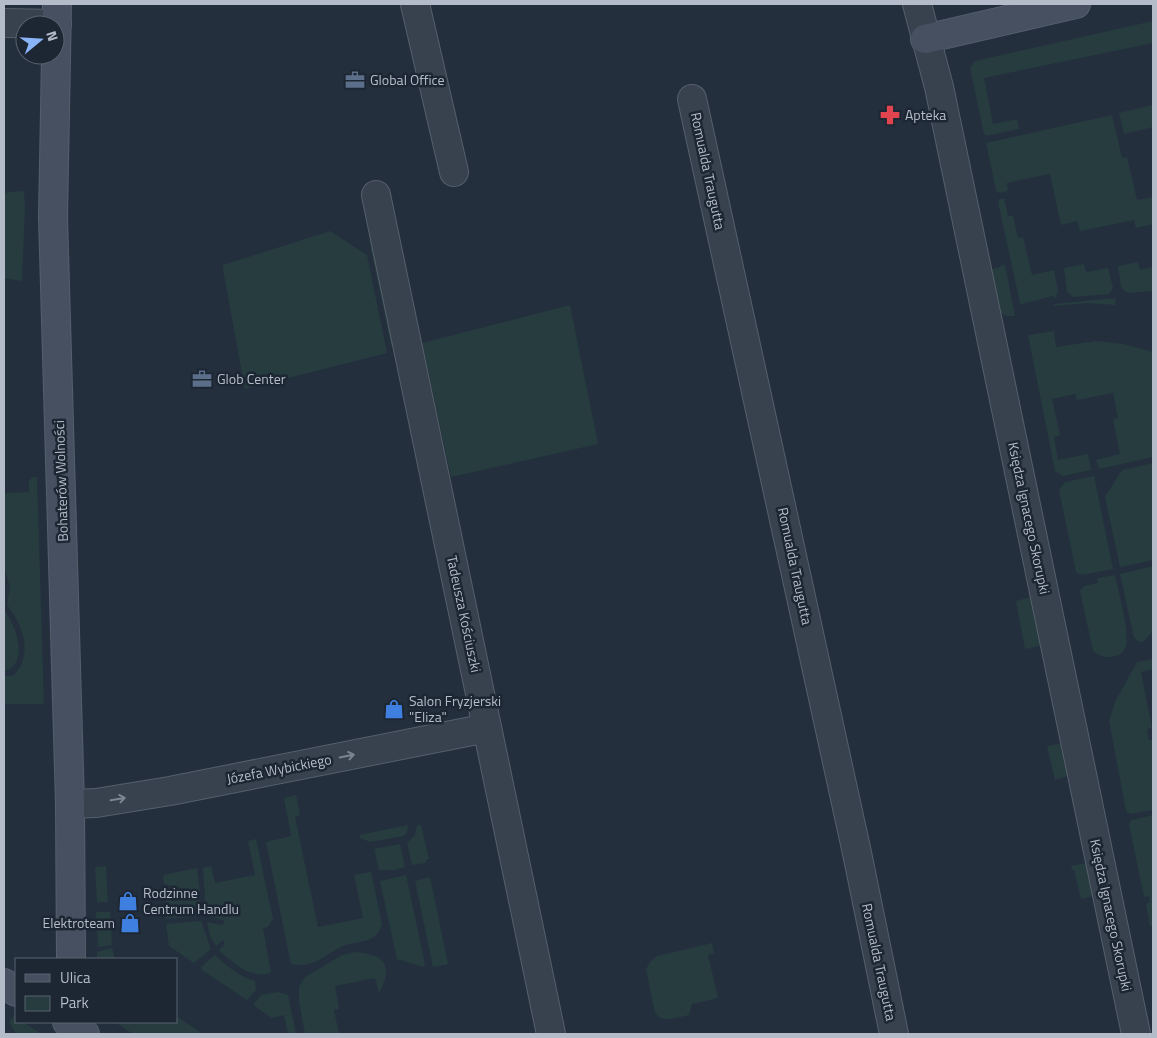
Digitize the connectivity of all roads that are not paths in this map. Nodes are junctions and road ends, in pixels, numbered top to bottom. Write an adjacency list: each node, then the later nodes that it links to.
1 (415, 4): 8 (street)
2 (917, 4): 6 (street, Księdza Ignacego Skorupki)
3 (1076, 4): 6 (street)
4 (57, 14): 5 (street); 11 (street, Bohaterów Wolności)
5 (4, 23)
6 (925, 39): 17 (street, Księdza Ignacego Skorupki)
7 (692, 99): 16 (street, Romualda Traugutta)
8 (454, 172)
9 (376, 195): 10 (street, Tadeusza Kościuszki)
10 (487, 728): 11 (street, Józefa Wybickiego, one-way to 10); 15 (street, Tadeusza Kościuszki)
11 (70, 804): 12 (street, Bohaterów Wolności)
12 (71, 958)
13 (4, 983): 14 (street)
14 (15, 991)
15 (551, 1034)
16 (894, 1034)
17 (1136, 1034)

